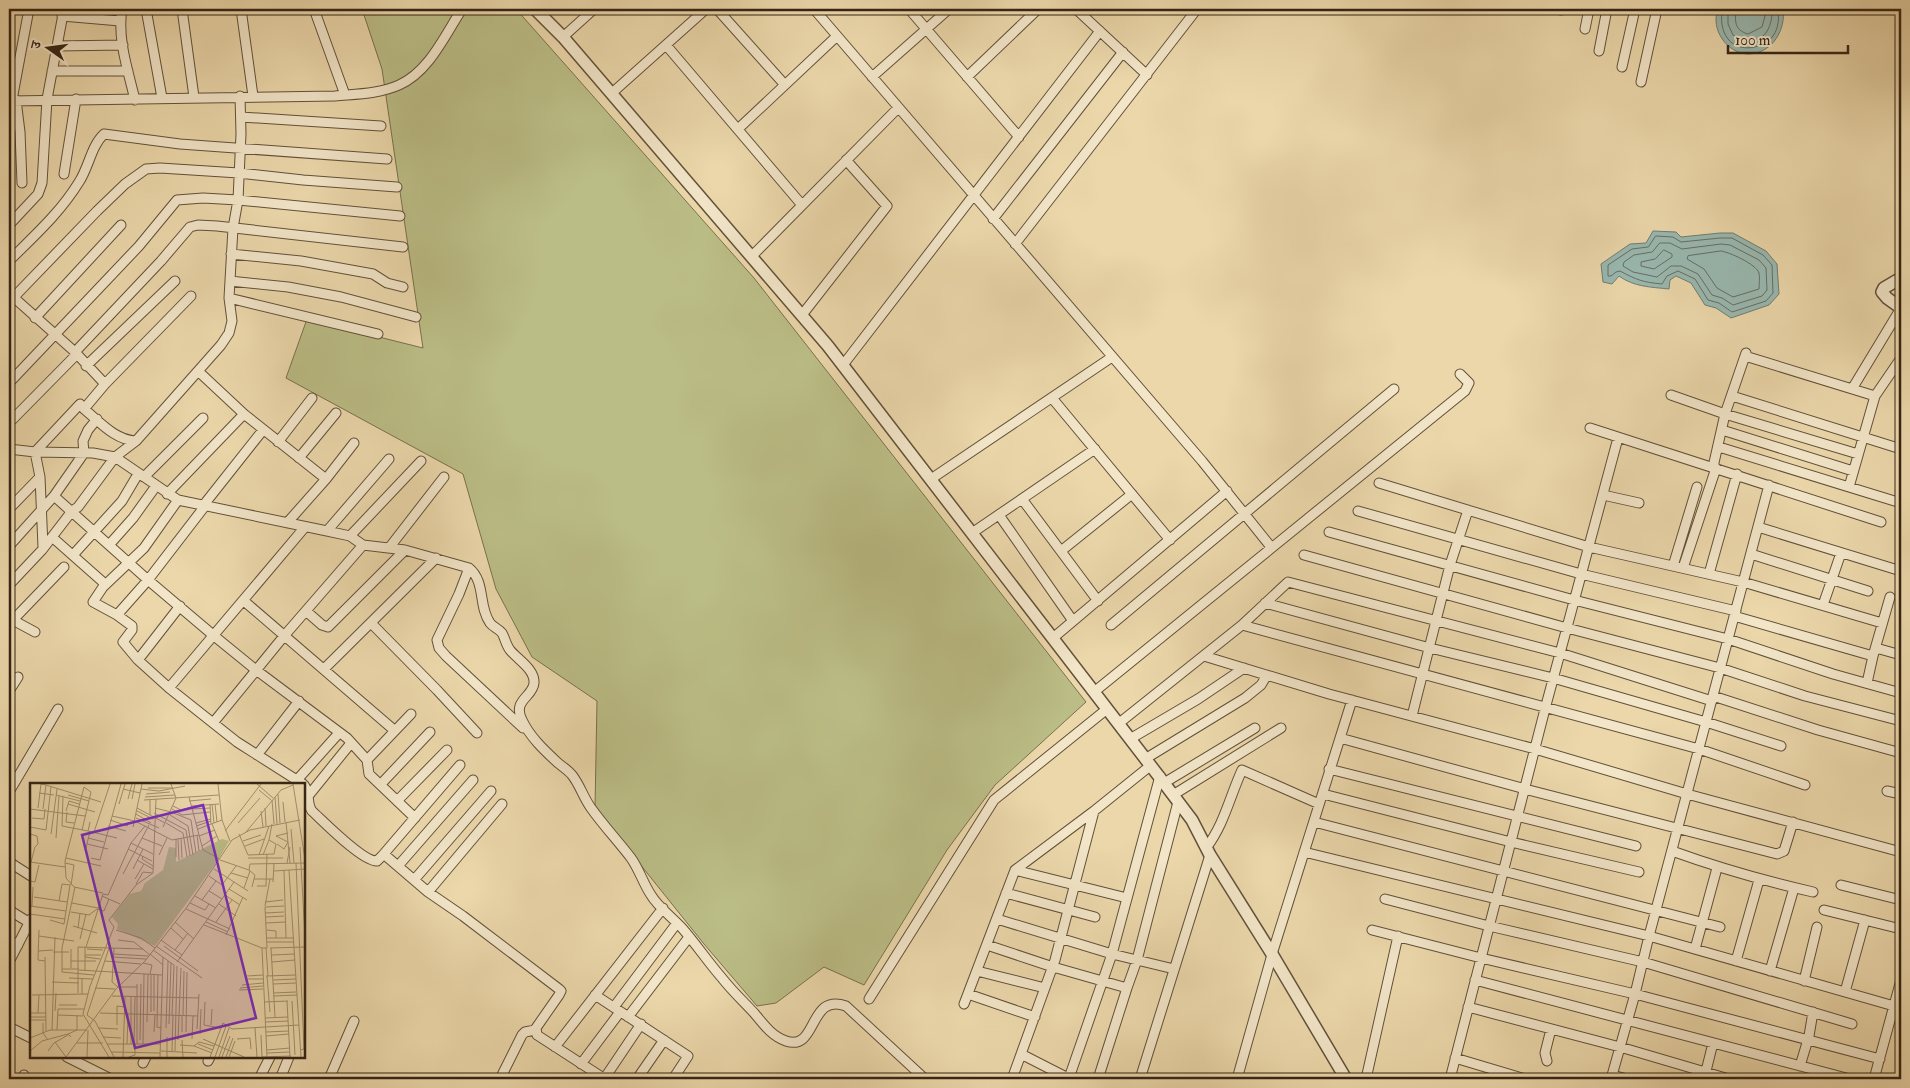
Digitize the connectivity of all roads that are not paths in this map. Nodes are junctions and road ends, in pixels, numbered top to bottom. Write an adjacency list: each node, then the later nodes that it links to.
1 (29, 9): 49 (street)
2 (122, 9): 23 (street)
3 (146, 9): 47 (street)
4 (182, 9): 46 (street)
5 (241, 9): 45 (street)
6 (314, 9): 43 (street)
7 (462, 9): 43 (street)
8 (535, 9): 28 (street)
9 (594, 9): 28 (street)
10 (706, 9): 30 (street)
11 (717, 9): 41 (street)
12 (814, 9): 27 (street)
13 (909, 9): 24 (street)
14 (949, 9): 24 (street)
15 (1038, 9): 39 (street)
16 (1076, 9): 26 (street)
17 (1197, 9): 37 (street)
18 (1589, 9): 25 (street)
19 (1607, 9): 32 (street)
20 (1635, 9): 34 (street)
21 (1657, 9): 40 (street)
22 (63, 12): 23 (street); 31 (street)
23 (120, 21): 29 (street)
24 (926, 29): 38 (street); 39 (street)
25 (1585, 29)
26 (1100, 31): 33 (street); 56 (street)
27 (837, 36): 38 (street); 41 (street)
28 (563, 37): 42 (street)
29 (123, 45): 31 (street); 36 (street)
30 (666, 45): 42 (street); 55 (street)
31 (57, 46): 35 (street)
32 (1599, 51)
33 (1123, 52): 37 (street); 68 (street)
34 (1622, 67)
35 (52, 72): 36 (street); 50 (street)
36 (128, 72): 51 (street)
37 (1147, 75): 72 (street)
38 (872, 77): 52 (street)
39 (967, 77): 56 (street)
40 (1641, 82)
41 (785, 85): 55 (street)
42 (612, 93): 75 (street)
43 (344, 95): 45 (street)
44 (240, 96): 45 (street); 46 (street); 53 (street)
45 (253, 96)
46 (194, 97): 47 (street)
47 (162, 98): 51 (street)
48 (76, 99): 50 (street); 51 (street); 61 (street)
49 (12, 100): 50 (street); 62 (street)
50 (47, 100): 70 (street)
51 (135, 100)
52 (898, 108): 59 (street); 64 (street)
53 (241, 117): 54 (street); 57 (street)
54 (381, 126)
55 (738, 130): 66 (street)
56 (1019, 137): 64 (street)
57 (240, 148): 58 (street); 60 (street); 76 (street)
58 (387, 159)
59 (846, 160): 66 (street); 85 (street)
60 (239, 172): 63 (street); 65 (street); 81 (street)
61 (64, 174)
62 (22, 183)
63 (397, 186)
64 (974, 196): 68 (street); 93 (street)
65 (238, 200): 67 (street); 71 (street); 89 (street)
66 (802, 205): 75 (street)
67 (400, 216)
68 (993, 219): 72 (street)
69 (121, 225): 87 (street)
70 (9, 226)
71 (233, 228): 73 (street); 74 (street); 90 (street)
72 (1015, 244): 91 (street)
73 (403, 247)
74 (231, 254): 79 (street); 80 (street)
75 (752, 256): 85 (street)
76 (9, 261)
77 (1901, 278): 84 (street)
78 (174, 281): 94 (street)
79 (230, 281): 83 (street); 86 (street)
80 (403, 286)
81 (11, 296): 87 (street)
82 (191, 296): 98 (street)
83 (229, 298): 88 (street); 95 (street)
84 (1901, 308): 100 (street)
85 (802, 315): 93 (street)
86 (416, 317)
87 (35, 318): 89 (street)
88 (378, 334)
89 (54, 335): 90 (street); 97 (street)
90 (75, 353): 94 (street); 112 (street)
91 (1112, 357): 105 (street); 146 (street)
92 (1901, 358): 103 (street)
93 (843, 365): 140 (street)
94 (86, 366): 98 (street)
95 (198, 371): 108 (street); 118 (street)
96 (1460, 374): 178 (street)
97 (9, 383)
98 (104, 384): 106 (street)
99 (1394, 389): 161 (street)
100 (1852, 389): 102 (street); 103 (street)
101 (1670, 395): 109 (street)
102 (1732, 396): 109 (street); 116 (street)
103 (1875, 396): 116 (street)
104 (312, 398): 119 (street)
105 (1052, 398): 123 (street); 140 (street)
106 (84, 409): 111 (street); 125 (street)
107 (336, 413): 129 (street)
108 (244, 414): 114 (street); 147 (street)
109 (1725, 414): 115 (street); 127 (street)
110 (203, 418): 136 (street)
111 (97, 419): 118 (street); 126 (street)
112 (9, 423)
113 (1590, 428): 117 (street)
114 (263, 430): 119 (street); 155 (street)
115 (1722, 430): 121 (street); 134 (street)
116 (1863, 437): 122 (street); 127 (street)
117 (1618, 438): 133 (street); 149 (street)
118 (136, 441): 128 (street)
119 (278, 442): 129 (street)
120 (354, 443): 139 (street)
121 (1718, 447): 133 (street); 145 (street)
122 (1901, 448)
123 (1095, 449): 148 (street); 151 (street)
124 (12, 450): 125 (street); 130 (street)
125 (35, 452): 126 (street); 137 (street)
126 (84, 453): 128 (street); 150 (street)
127 (1858, 454): 134 (street)
128 (115, 457): 136 (street); 159 (street)
129 (299, 458): 139 (street)
130 (9, 459)
131 (389, 459): 168 (street)
132 (421, 461): 171 (street)
133 (1715, 467): 135 (street); 194 (street)
134 (1853, 471): 145 (street)
135 (1737, 474): 142 (street); 197 (street)
136 (141, 476): 143 (street); 167 (street)
137 (40, 477): 156 (street); 157 (street)
138 (444, 477): 180 (street)
139 (326, 479): 164 (street)
140 (931, 479): 170 (street)
141 (1379, 483): 158 (street)
142 (1769, 485): 163 (street); 166 (street)
143 (156, 486): 147 (street); 175 (street)
144 (1697, 486): 191 (street)
145 (1849, 487): 154 (street)
146 (1226, 491): 161 (street); 174 (street)
147 (167, 494): 152 (street)
148 (1132, 494): 174 (street); 183 (street)
149 (1603, 494): 153 (street); 179 (street)
150 (54, 496): 157 (street); 159 (street)
151 (1022, 499): 162 (street); 183 (street)
152 (178, 500): 155 (street); 189 (street)
153 (1639, 503)
154 (1901, 503)
155 (205, 506): 164 (street); 199 (street)
156 (9, 509)
157 (42, 509): 177 (street); 181 (street)
158 (1468, 510): 173 (street); 179 (street)
159 (72, 511): 167 (street); 172 (street)
160 (1358, 511): 173 (street)
161 (1244, 514): 178 (street); 220 (street)
162 (999, 515): 170 (street); 216 (street)
163 (1880, 522)
164 (287, 523): 165 (street)
165 (305, 527): 168 (street); 207 (street)
166 (1758, 528): 184 (street); 185 (street)
167 (94, 531): 175 (street); 186 (street)
168 (327, 531): 171 (street)
169 (1329, 532): 190 (street)
170 (972, 533): 226 (street)
171 (350, 536): 176 (street)
172 (52, 537): 181 (street); 186 (street)
173 (1458, 539): 190 (street); 196 (street)
174 (1170, 540): 208 (street)
175 (109, 545): 189 (street)
176 (363, 545): 180 (street); 212 (street)
177 (9, 546)
178 (1270, 547): 245 (street)
179 (1588, 547): 191 (street); 196 (street)
180 (389, 548): 182 (street)
181 (42, 550): 201 (street)
182 (406, 550): 188 (street); 212 (street)
183 (1061, 551): 208 (street)
184 (1841, 553): 195 (street); 198 (street)
185 (1751, 554): 198 (street); 200 (street)
186 (73, 555): 202 (street)
187 (1304, 555): 204 (street)
188 (436, 558): 193 (street); 218 (street)
189 (129, 563): 199 (street); 202 (street)
190 (1450, 565): 204 (street); 206 (street)
191 (1673, 566): 194 (street)
192 (64, 567): 215 (street)
193 (469, 568): 265 (street); 265 (street)
194 (1683, 568): 197 (street)
195 (1901, 571)
196 (1581, 574): 206 (street); 213 (street)
197 (1709, 574): 200 (street)
198 (1832, 579): 203 (street); 210 (street)
199 (148, 580): 211 (street); 214 (street)
200 (1743, 582): 210 (street); 213 (street)
201 (9, 585)
202 (103, 587): 214 (street)
203 (1868, 591)
204 (1443, 594): 217 (street); 222 (street)
205 (1890, 597): 219 (street)
206 (1574, 600): 222 (street); 227 (street)
207 (244, 601): 224 (street); 225 (street)
208 (1098, 601): 216 (street)
209 (1265, 603): 217 (street); 221 (street); 228 (street)
210 (1823, 605): 219 (street)
211 (180, 606): 224 (street); 233 (street)
212 (306, 611): 225 (street)
213 (1735, 613): 227 (street); 229 (street)
214 (117, 615): 233 (street)
215 (11, 619): 223 (street)
216 (1073, 621): 226 (street)
217 (1437, 621): 228 (street); 230 (street)
218 (371, 623): 234 (street); 264 (street)
219 (1882, 623): 229 (street)
220 (1111, 625)
221 (1242, 625): 232 (street); 239 (street)
222 (1567, 628): 230 (street); 236 (street)
223 (35, 632)
224 (213, 635): 237 (street); 243 (street)
225 (284, 636): 234 (street); 237 (street)
226 (1053, 638): 245 (street)
227 (1728, 639): 236 (street); 242 (street)
228 (1430, 648): 239 (street); 241 (street)
229 (1874, 652): 231 (street); 242 (street)
230 (1560, 653): 241 (street); 247 (street)
231 (1901, 655)
232 (1204, 656): 235 (street); 258 (street)
233 (138, 660): 243 (street)
234 (324, 668): 261 (street)
235 (1244, 668): 238 (street); 267 (street)
236 (1720, 668): 247 (street); 255 (street)
237 (256, 670): 249 (street); 257 (street)
238 (1267, 675): 248 (street); 276 (street)
239 (1422, 675): 252 (street); 254 (street)
240 (18, 676): 244 (street)
241 (1553, 678): 252 (street); 256 (street)
242 (1867, 684): 246 (street)
243 (169, 688): 257 (street)
244 (9, 691)
245 (1094, 692): 251 (street)
246 (1901, 693)
247 (1712, 698): 256 (street); 273 (street)
248 (1352, 700): 254 (street); 266 (street)
249 (299, 701): 263 (street); 274 (street)
250 (58, 709): 288 (street)
251 (1107, 709): 258 (street); 374 (street)
252 (1545, 709): 270 (street); 271 (street)
253 (411, 714): 261 (street)
254 (1412, 716): 270 (street)
255 (1901, 721)
256 (1706, 722): 269 (street); 271 (street)
257 (213, 723): 274 (street)
258 (1118, 724): 267 (street)
259 (1255, 728): 279 (street)
260 (1281, 728): 293 (street)
261 (394, 730): 275 (street)
262 (430, 732): 282 (street)
263 (339, 733): 268 (street); 281 (street)
264 (477, 733)
265 (532, 736): 329 (street)
266 (1340, 738): 278 (street); 284 (street)
267 (1130, 739): 276 (street)
268 (351, 744): 275 (street); 292 (street)
269 (1781, 746)
270 (1535, 749): 284 (street); 290 (street)
271 (1699, 749): 283 (street); 290 (street)
272 (447, 750): 294 (street)
273 (1901, 753)
274 (258, 755): 281 (street)
275 (367, 760): 282 (street)
276 (1148, 762): 279 (street); 297 (street)
277 (460, 765): 299 (street)
278 (1330, 769): 289 (street); 298 (street)
279 (1162, 779): 293 (street); 325 (street)
280 (473, 780): 311 (street)
281 (301, 783)
282 (381, 784): 294 (street)
283 (1805, 785)
284 (1525, 789): 298 (street); 302 (street)
285 (305, 790): 292 (street)
286 (1887, 790): 291 (street)
287 (491, 791): 317 (street)
288 (9, 792)
289 (1323, 794): 296 (street); 303 (street)
290 (1687, 794): 301 (street); 302 (street)
291 (1901, 794)
292 (309, 796): 309 (street)
293 (1176, 799): 305 (street); 356 (street)
294 (397, 801): 299 (street)
295 (502, 804): 322 (street)
296 (1319, 804): 300 (street); 305 (street)
297 (1094, 811): 313 (street); 319 (street)
298 (1518, 816): 303 (street); 304 (street)
299 (414, 818): 309 (street)
300 (1314, 822): 307 (street); 314 (street)
301 (1793, 822): 302 (street); 308 (street)
302 (1678, 828): 306 (street)
303 (1511, 842): 314 (street); 315 (street)
304 (1636, 846)
305 (1208, 851): 354 (street); 361 (street)
306 (1672, 851): 312 (street); 332 (street)
307 (1304, 852): 326 (street); 354 (street)
308 (1901, 852)
309 (382, 856): 311 (street)
310 (9, 862): 316 (street)
311 (398, 866): 317 (street)
312 (1717, 868): 318 (street); 338 (street)
313 (1015, 870): 319 (street); 324 (street)
314 (1504, 870): 326 (street); 332 (street)
315 (1639, 872)
316 (30, 875)
317 (414, 880): 322 (street)
318 (1759, 880): 321 (street); 357 (street)
319 (1075, 884): 325 (street); 331 (street)
320 (1841, 885): 328 (street)
321 (1794, 888): 323 (street); 363 (street)
322 (428, 892): 387 (street)
323 (1813, 892)
324 (1006, 893): 331 (street); 335 (street)
325 (1127, 898): 353 (street)
326 (1496, 898): 340 (street); 346 (street)
327 (1385, 899): 340 (street)
328 (1901, 900)
329 (663, 908): 339 (street); 373 (street)
330 (9, 910): 337 (street)
331 (1068, 910): 334 (street); 348 (street)
332 (1657, 910): 338 (street); 346 (street)
333 (1824, 910): 336 (street)
334 (1095, 917)
335 (996, 919): 348 (street); 351 (street)
336 (1865, 920): 343 (street); 370 (street)
337 (30, 921): 350 (street)
338 (1702, 922): 342 (street); 352 (street)
339 (677, 923): 347 (street); 378 (street)
340 (1489, 926): 355 (street); 359 (street)
341 (1817, 926): 366 (street)
342 (1720, 927)
343 (1901, 929)
344 (1372, 930): 345 (street)
345 (1398, 936): 355 (street); 420 (street)
346 (1649, 936): 352 (street); 359 (street)
347 (689, 937): 378 (street); 413 (street)
348 (1061, 939): 353 (street); 360 (street)
349 (9, 940): 350 (street)
350 (18, 945): 358 (street)
351 (987, 945): 360 (street); 362 (street)
352 (1695, 949): 357 (street)
353 (1112, 954): 356 (street); 367 (street)
354 (1272, 954): 418 (street); 419 (street)
355 (1481, 958): 364 (street); 372 (street)
356 (1137, 960): 361 (street); 369 (street)
357 (1736, 961): 363 (street)
358 (9, 962)
359 (1644, 962): 372 (street); 379 (street)
360 (1053, 967): 367 (street); 368 (street)
361 (1174, 970): 417 (street)
362 (977, 971): 368 (street); 371 (street)
363 (1770, 971): 366 (street)
364 (1476, 980): 377 (street); 382 (street)
365 (1901, 980): 376 (street)
366 (1804, 981): 370 (street)
367 (1103, 982): 369 (street); 415 (street)
368 (1045, 988): 380 (street)
369 (1127, 988): 416 (street)
370 (1845, 992): 376 (street)
371 (968, 994): 375 (street); 380 (street)
372 (1636, 994): 382 (street); 390 (street)
373 (595, 995): 378 (street); 392 (street)
374 (869, 999)
375 (964, 1004)
376 (1894, 1006): 398 (street)
377 (1468, 1007): 386 (street); 397 (street)
378 (621, 1012): 383 (street); 401 (street)
379 (1813, 1012): 384 (street); 390 (street)
380 (1035, 1017): 394 (street)
381 (354, 1021): 408 (street)
382 (1628, 1021): 391 (street); 393 (street)
383 (641, 1024): 389 (street); 410 (street)
384 (1852, 1024)
385 (9, 1027): 388 (street)
386 (1551, 1029): 393 (street); 400 (street)
387 (535, 1030): 392 (street); 409 (street)
388 (30, 1038)
389 (664, 1040): 411 (street); 412 (street)
390 (1808, 1040): 398 (street); 402 (street)
391 (1712, 1043): 402 (street); 403 (street)
392 (556, 1047): 401 (street)
393 (1620, 1047): 403 (street); 404 (street)
394 (1021, 1054): 414 (street); 415 (street)
395 (270, 1058): 406 (street)
396 (289, 1058): 407 (street)
397 (1455, 1058): 421 (street); 422 (street)
398 (1880, 1059): 426 (street)
399 (83, 1060): 405 (street)
400 (1547, 1061)
401 (581, 1064): 410 (street)
402 (1800, 1066): 425 (street)
403 (1705, 1076): 424 (street)
404 (1611, 1077): 423 (street)
405 (111, 1079)
406 (259, 1079)
407 (280, 1079)
408 (329, 1079)
409 (500, 1079)
410 (605, 1079)
411 (637, 1079)
412 (673, 1079)
413 (925, 1079)
414 (1012, 1079)
415 (1070, 1079)
416 (1098, 1079)
417 (1140, 1079)
418 (1237, 1079)
419 (1346, 1079)
420 (1366, 1079)
421 (1450, 1079)
422 (1525, 1079)
423 (1627, 1079)
424 (1729, 1079)
425 (1850, 1079)
426 (1877, 1079)

